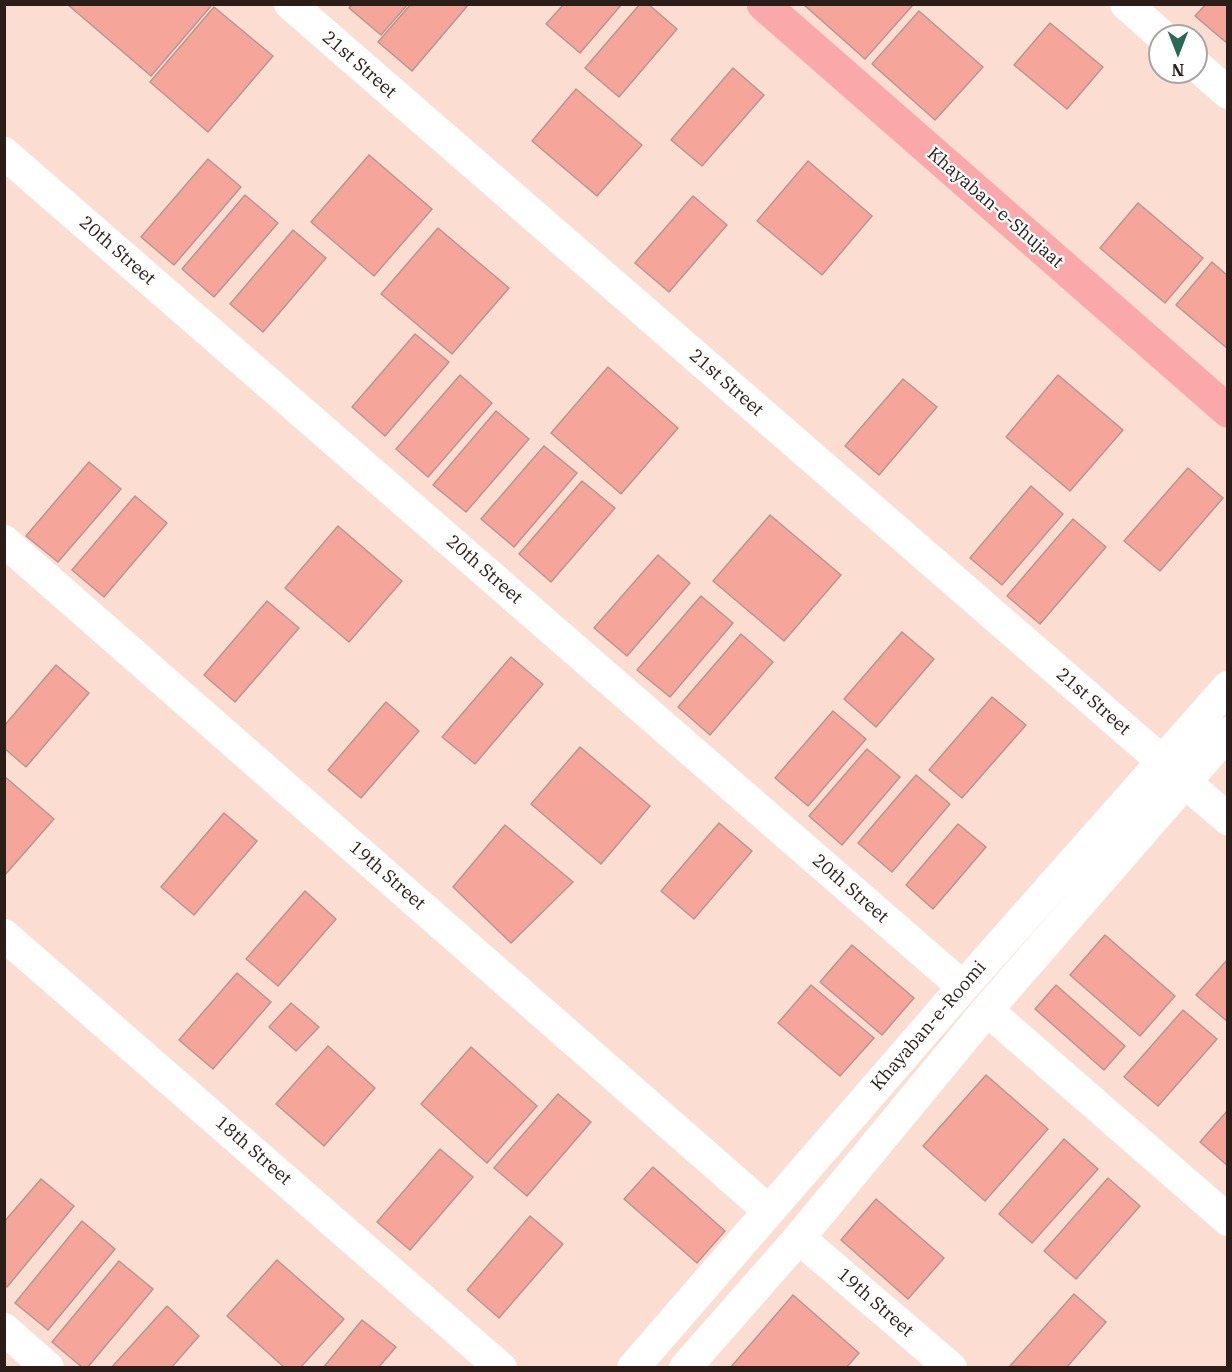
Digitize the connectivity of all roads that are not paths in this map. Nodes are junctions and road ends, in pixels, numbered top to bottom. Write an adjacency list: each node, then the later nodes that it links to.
1 (290, 4): 12 (street, 21st Street)
2 (763, 4): 8 (main road, Khayaban-e-Shujaat)
3 (1126, 4): 4 (street)
4 (1148, 24)
5 (1208, 76): 6 (street)
6 (1227, 93)
7 (4, 153): 15 (street, 20th Street)
8 (1227, 411)
9 (4, 541): 17 (street, 19th Street)
10 (1227, 687): 12 (street, Khayaban-e-Roomi)
11 (1227, 733): 12 (street, Khayaban-e-Roomi)
12 (1174, 772): 13 (street, 21st Street); 15 (street, Khayaban-e-Roomi); 16 (street, Khayaban-e-Roomi)
13 (1227, 819)
14 (4, 935): 22 (street, 18th Street)
15 (963, 987): 17 (street, Khayaban-e-Roomi)
16 (987, 1010): 18 (street); 19 (street, Khayaban-e-Roomi)
17 (769, 1211): 23 (street, Khayaban-e-Roomi)
18 (1227, 1220)
19 (799, 1238): 24 (street, Khayaban-e-Roomi); 25 (street, 19th Street)
20 (4, 1329): 21 (street)
21 (48, 1368)
22 (501, 1368)
23 (633, 1368)
24 (685, 1368)
25 (951, 1368)

